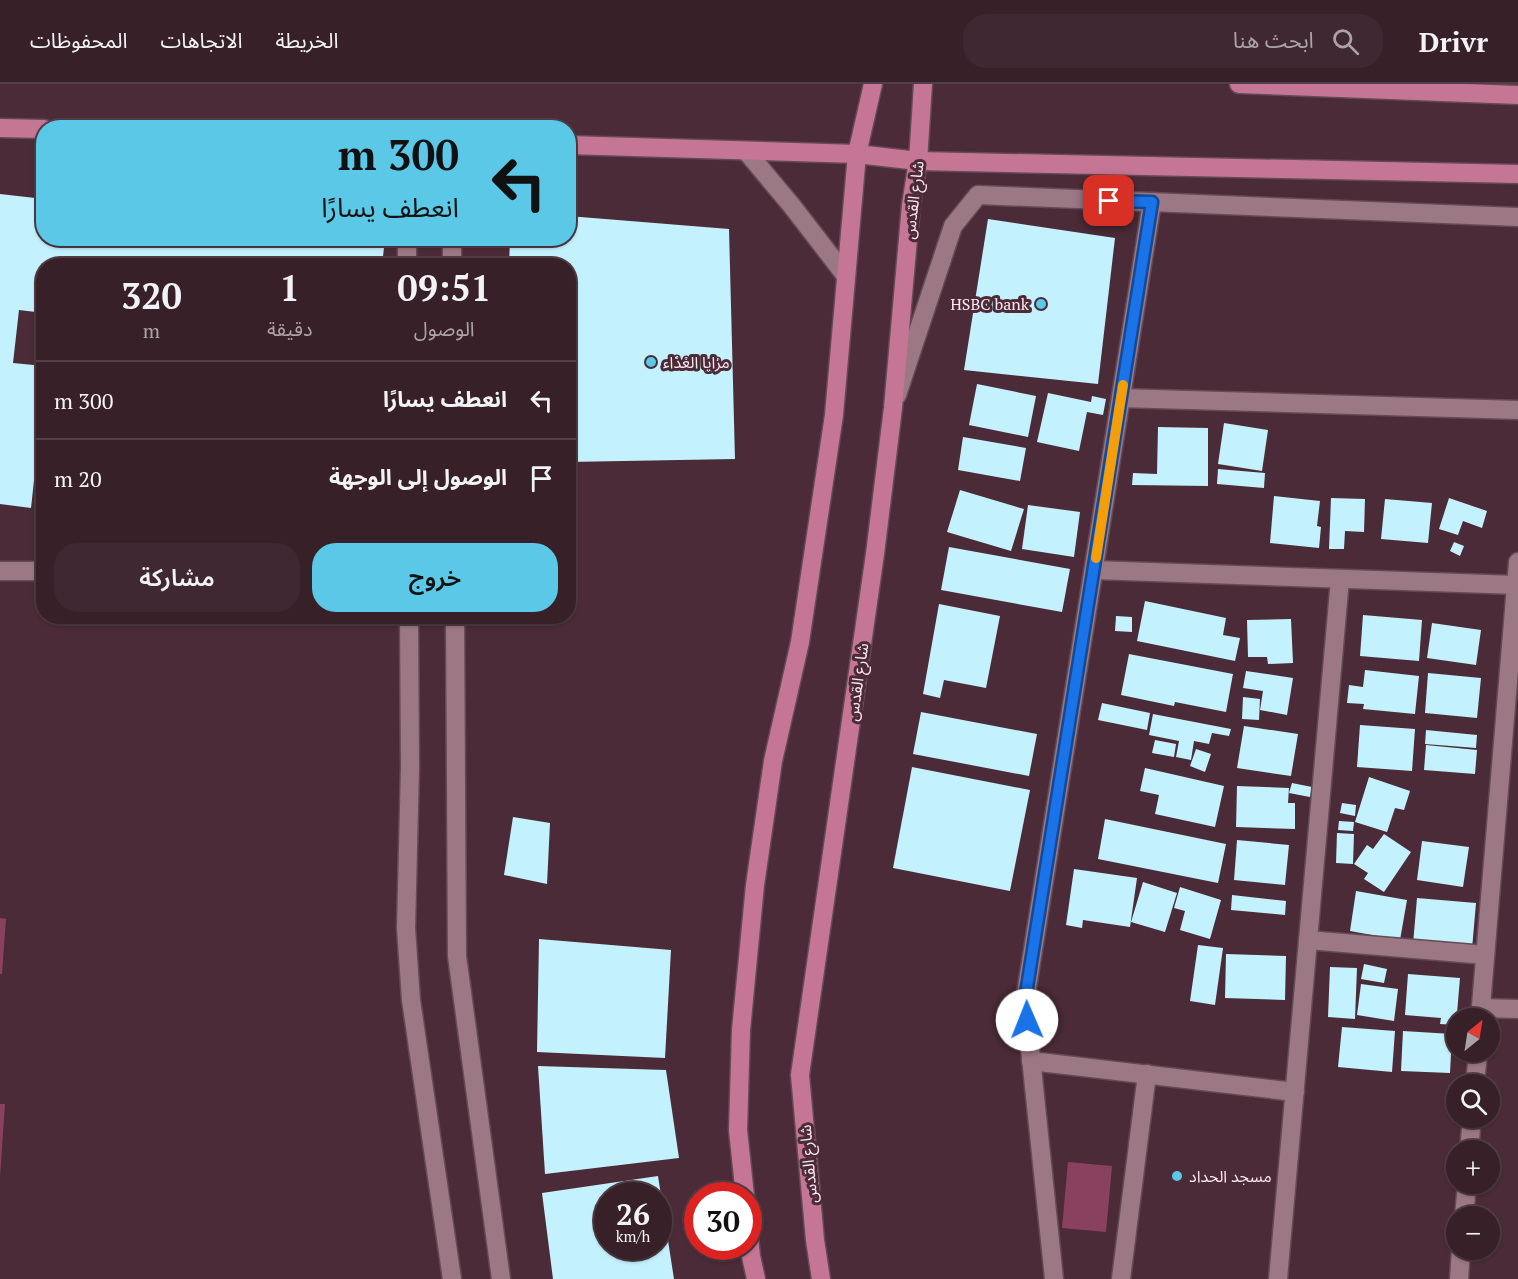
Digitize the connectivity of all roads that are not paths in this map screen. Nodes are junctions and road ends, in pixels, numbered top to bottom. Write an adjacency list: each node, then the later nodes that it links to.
1 (873, 84): 9 (main road)
2 (923, 84): 10 (main road, شارع القدس)
3 (1239, 84): 4 (main road)
4 (1518, 96)
5 (0, 128): 6 (main road)
6 (36, 129)
7 (576, 145): 8 (main road)
8 (746, 151): 9 (main road); 14 (street)
9 (857, 154): 10 (main road); 14 (main road)
10 (918, 161): 11 (main road); 16 (main road, شارع القدس)
11 (1518, 174)
12 (1152, 202): 13 (street); 15 (street); 16 (street)
13 (1518, 217)
14 (846, 276): 34 (main road)
15 (1121, 398): 17 (street); 19 (street)
16 (893, 408): 40 (main road, شارع القدس)
17 (1518, 410)
18 (1518, 562): 23 (street)
19 (1094, 570): 22 (street); 31 (street)
20 (0, 571): 21 (street)
21 (36, 571)
22 (1340, 579): 23 (street); 26 (street)
23 (1516, 585): 27 (street)
24 (410, 624): 37 (street)
25 (455, 624): 38 (street)
26 (1308, 940): 27 (street); 33 (street)
27 (1485, 955): 28 (street)
28 (1481, 1008)
29 (1518, 1009): 30 (street)
30 (1500, 1011)
31 (1031, 1061): 32 (street); 41 (street)
32 (1147, 1074): 33 (street); 42 (street)
33 (1295, 1092): 43 (street)
34 (744, 1182)
35 (752, 1260): 39 (main road)
36 (1460, 1260): 44 (street)
37 (452, 1279)
38 (501, 1279)
39 (756, 1279)
40 (821, 1279)
41 (1054, 1279)
42 (1121, 1279)
43 (1278, 1279)
44 (1459, 1279)

